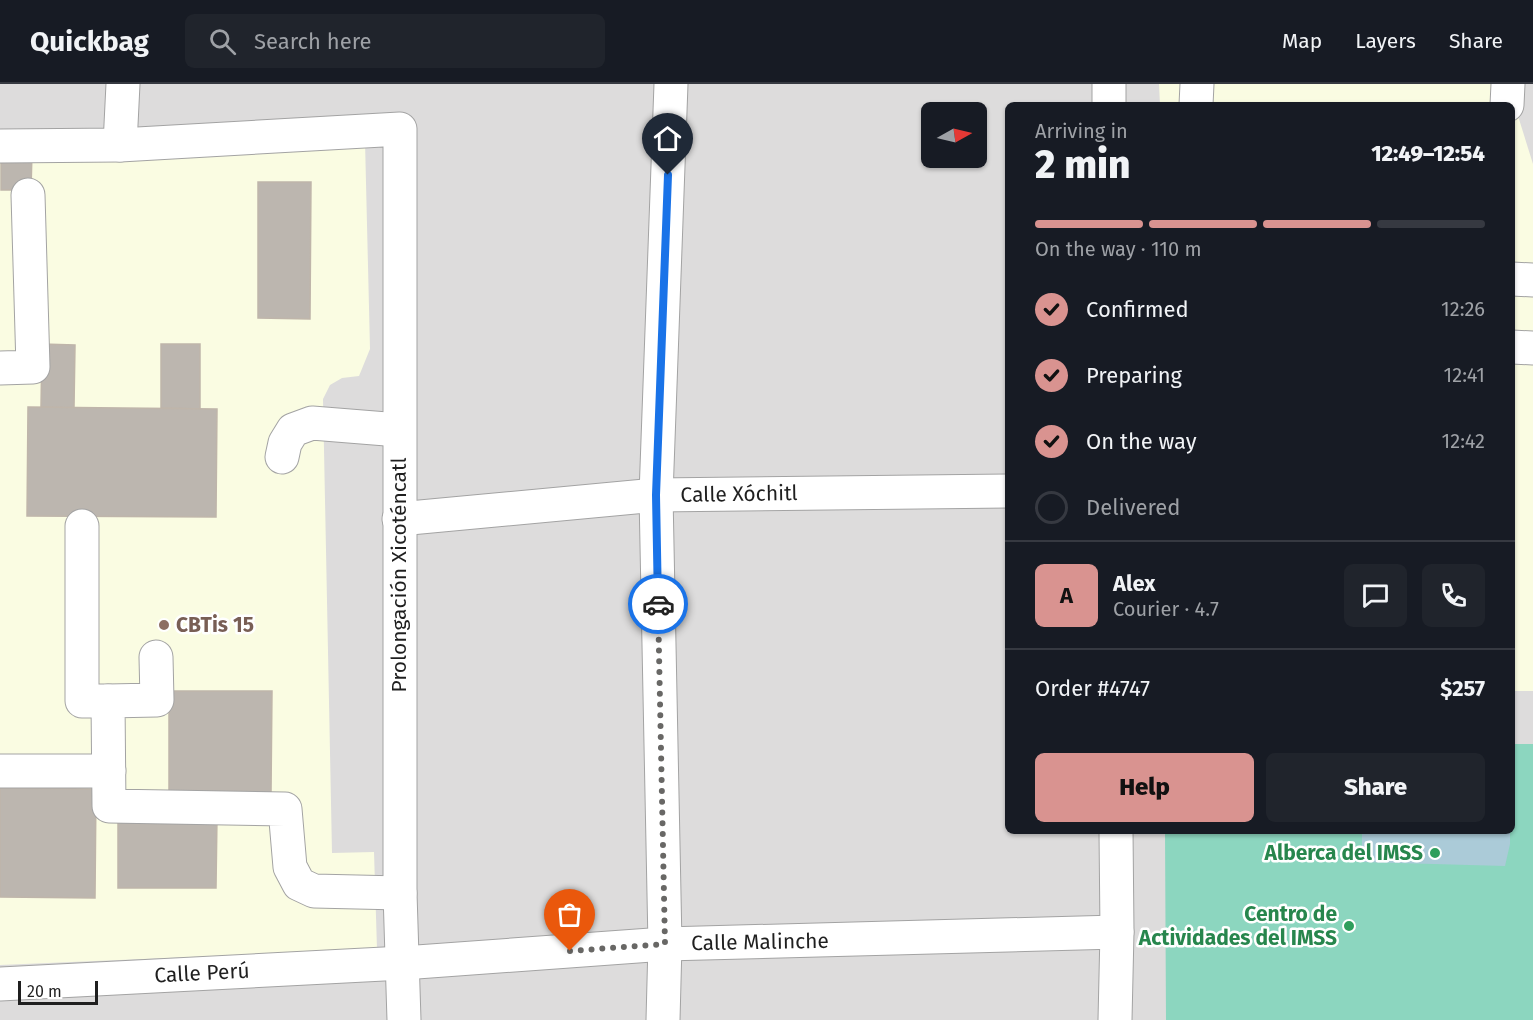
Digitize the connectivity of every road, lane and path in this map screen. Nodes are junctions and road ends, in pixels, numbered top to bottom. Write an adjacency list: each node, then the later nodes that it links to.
1 (123, 84): 9 (street)
2 (671, 84): 20 (street)
3 (1109, 84): 6 (street)
4 (1197, 84): 7 (street)
5 (1509, 84): 8 (street)
6 (1109, 102)
7 (1196, 102)
8 (1507, 102)
9 (120, 145): 10 (street); 17 (street, Prolongación Xicoténcatl)
10 (0, 146)
11 (28, 195): 16 (street)
12 (1515, 279): 13 (street)
13 (1533, 280)
14 (1515, 347): 15 (street)
15 (1533, 348)
16 (0, 369)
17 (399, 430): 18 (street); 21 (street, Prolongación Xicoténcatl)
18 (282, 458)
19 (1005, 491): 20 (street, Calle Xóchitl)
20 (656, 495): 21 (street, Calle Xóchitl); 30 (street)
21 (399, 519): 28 (street, Prolongación Xicoténcatl)
22 (82, 526): 24 (street)
23 (156, 657): 24 (street)
24 (108, 701): 26 (street)
25 (0, 771): 26 (street)
26 (109, 771): 28 (street)
27 (1116, 834): 29 (street)
28 (400, 893): 31 (street, Prolongación Xicoténcatl)
29 (1117, 932): 30 (street, Calle Malinche); 35 (street)
30 (665, 944): 31 (street, Calle Malinche); 34 (street)
31 (403, 963): 32 (street, Calle Perú); 33 (street, Prolongación Xicoténcatl)
32 (0, 984)
33 (404, 1020)
34 (663, 1020)
35 (1115, 1020)

